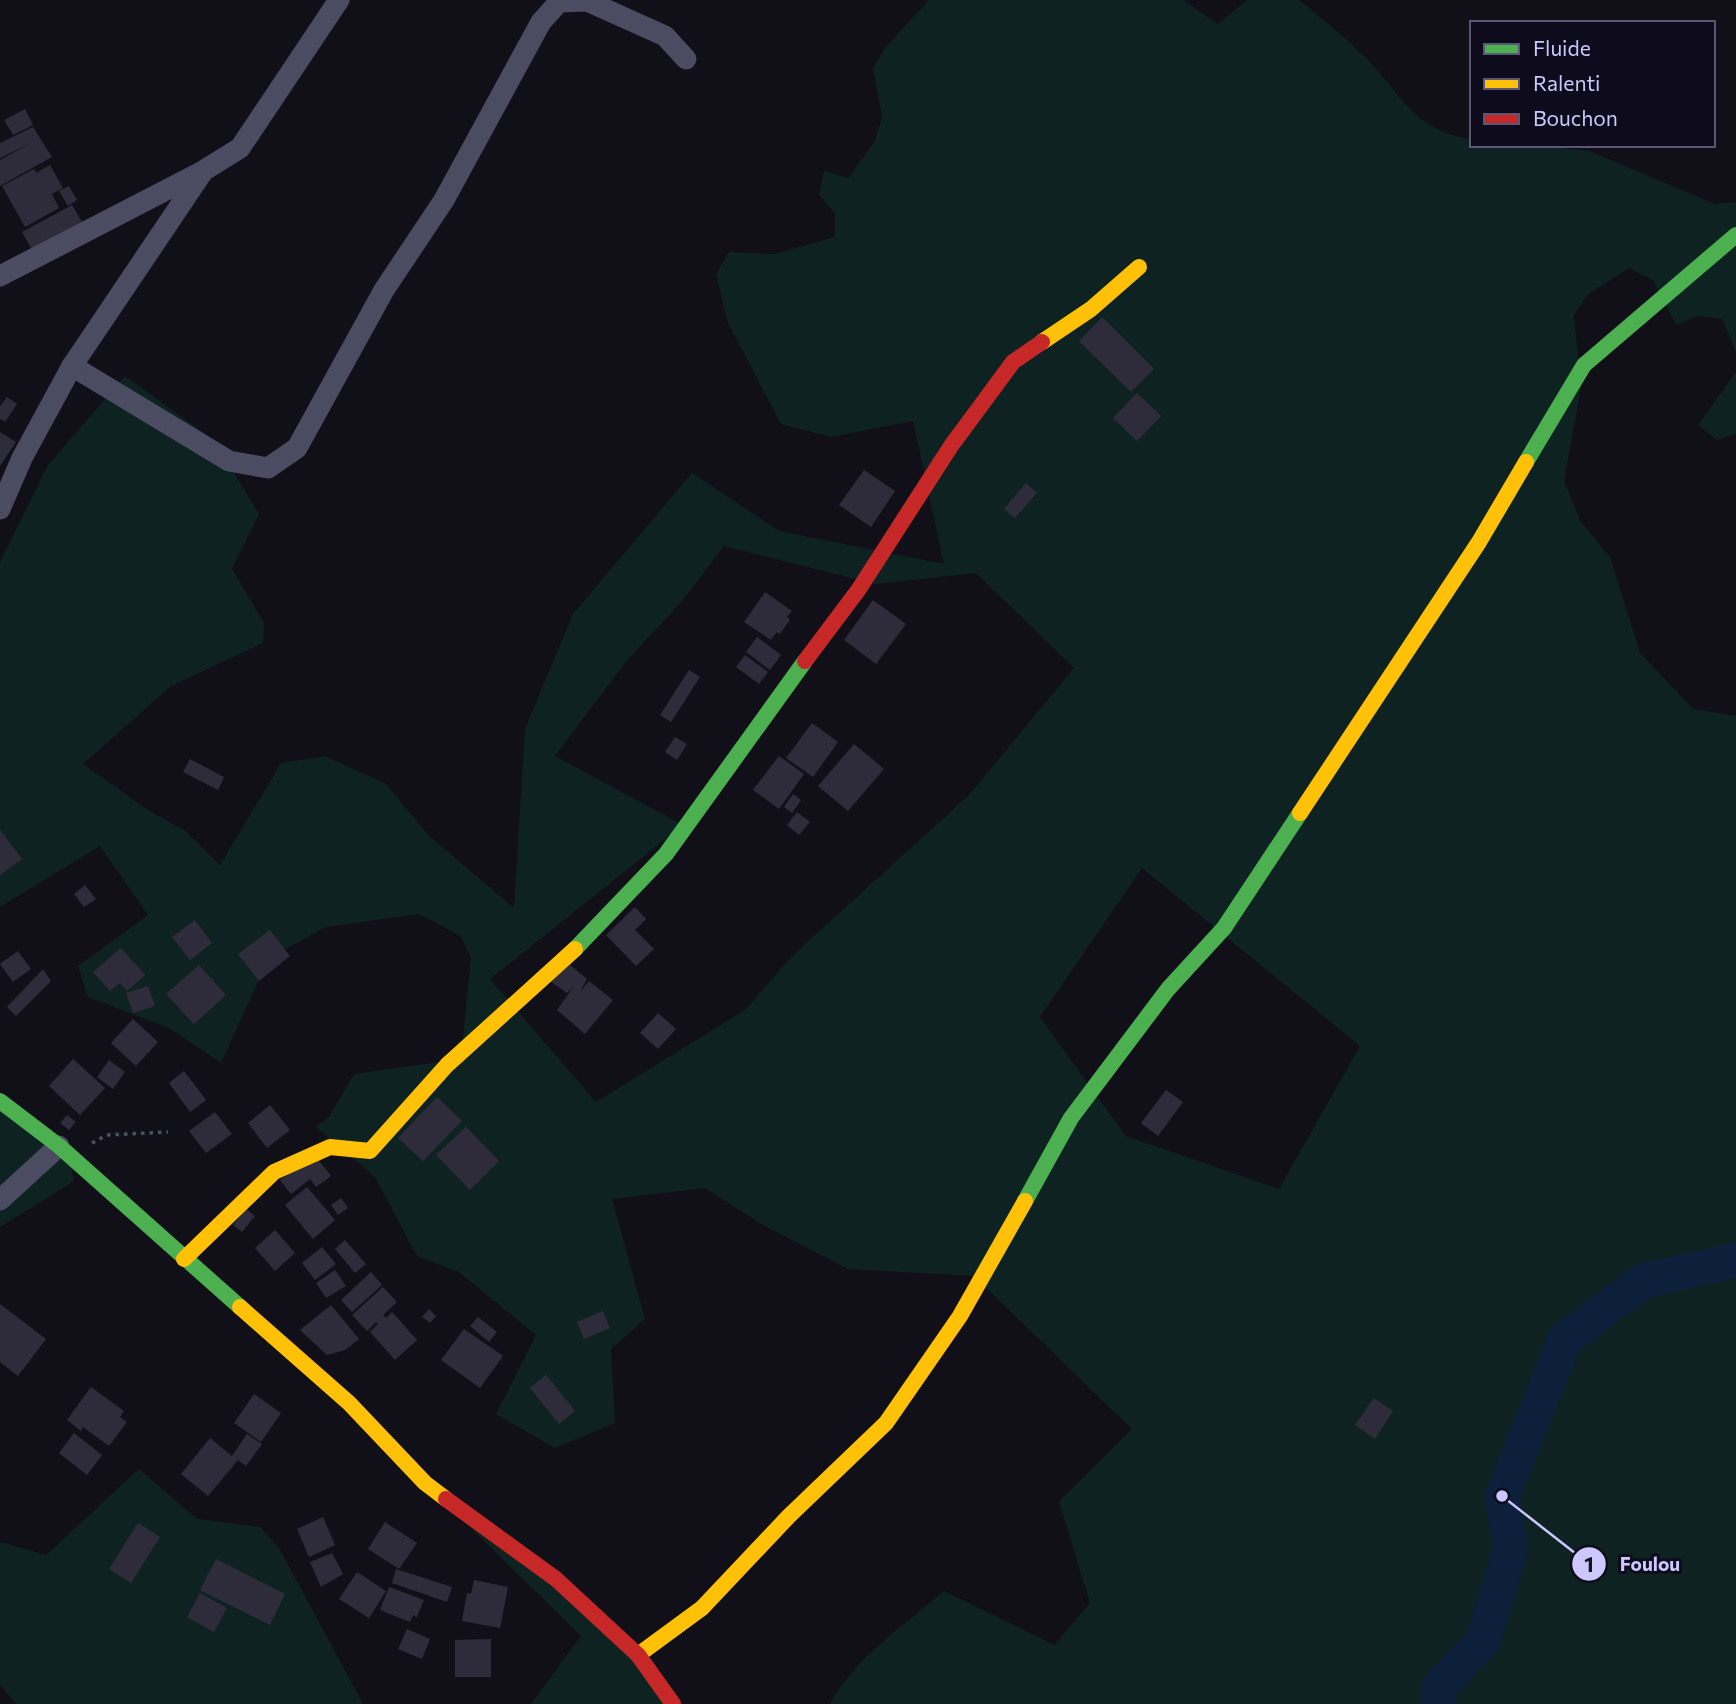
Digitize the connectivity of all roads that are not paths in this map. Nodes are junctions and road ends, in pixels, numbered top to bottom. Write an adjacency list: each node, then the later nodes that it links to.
1 (339, 0): 3 (street)
2 (686, 59): 7 (street)
3 (203, 171): 6 (street); 7 (street)
4 (1736, 235): 13 (street)
5 (1139, 267): 12 (street)
6 (0, 276)
7 (72, 366): 8 (street)
8 (0, 509)
9 (0, 1101): 10 (street)
10 (64, 1150): 11 (street); 12 (street)
11 (0, 1199)
12 (184, 1259): 13 (street)
13 (638, 1655): 14 (street)
14 (673, 1704)

